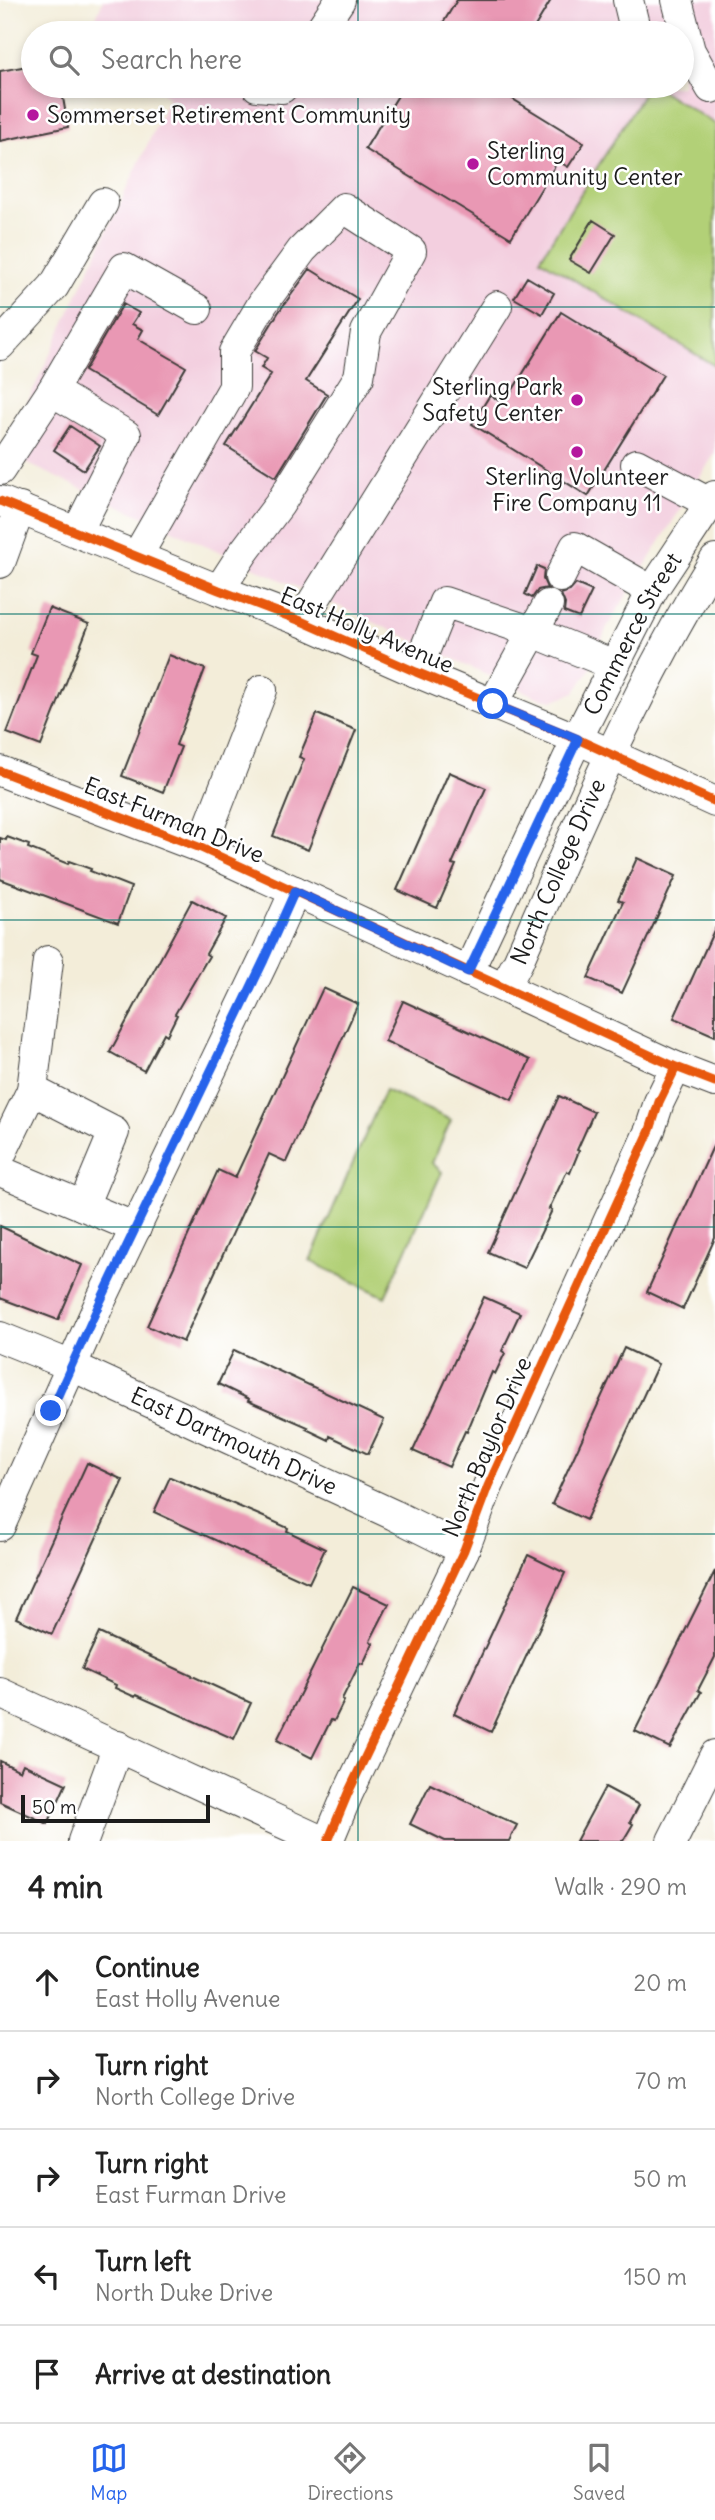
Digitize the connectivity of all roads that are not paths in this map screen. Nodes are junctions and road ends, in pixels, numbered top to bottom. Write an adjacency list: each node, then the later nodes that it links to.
1 (340, 0): 4 (street)
2 (628, 0): 5 (street)
3 (677, 0): 6 (street)
4 (326, 21)
5 (633, 21)
6 (682, 21)
7 (694, 58): 9 (street)
8 (694, 83): 9 (street)
9 (713, 89)
10 (103, 203): 13 (street)
11 (497, 306): 27 (street)
12 (197, 309): 14 (street)
13 (0, 345)
14 (52, 391): 16 (street); 19 (street)
15 (636, 464): 17 (street)
16 (0, 470)
17 (714, 502): 25 (street, Commerce Street)
18 (10, 504): 19 (street, East Holly Avenue); 22 (street)
19 (77, 532): 20 (street, East Holly Avenue)
20 (137, 556): 24 (street, East Holly Avenue); 24 (street)
21 (715, 560): 34 (street, Commerce Street)
22 (0, 563)
23 (560, 577): 25 (street)
24 (219, 590): 27 (street, East Holly Avenue)
25 (652, 591): 29 (street, Commerce Street)
26 (548, 605): 28 (street)
27 (301, 621): 30 (street, East Holly Avenue)
28 (533, 632): 29 (street); 30 (street); 32 (street)
29 (614, 665): 33 (street, Commerce Street)
30 (416, 672): 32 (street, East Holly Avenue)
31 (262, 690): 37 (street)
32 (493, 704): 33 (street, East Holly Avenue)
33 (578, 739): 34 (street, East Holly Avenue); 40 (street, North College Drive)
34 (610, 755): 36 (street, East Holly Avenue); 41 (street, North College Drive)
35 (0, 771): 37 (street, East Furman Drive)
36 (715, 802)
37 (201, 848): 38 (street, East Furman Drive)
38 (295, 891): 40 (street, East Furman Drive); 48 (street)
39 (48, 961): 44 (street)
40 (468, 972): 41 (street, East Furman Drive)
41 (505, 986): 42 (street, East Furman Drive)
42 (676, 1067): 43 (street, East Furman Drive); 52 (street, North Baylor Drive)
43 (715, 1082)
44 (32, 1090): 45 (street); 47 (street)
45 (0, 1156)
46 (0, 1171): 47 (street)
47 (83, 1206): 48 (street)
48 (136, 1228): 50 (street)
49 (0, 1337): 50 (street, East Dartmouth Drive)
50 (72, 1366): 51 (street); 52 (street, East Dartmouth Drive)
51 (0, 1527)
52 (464, 1550): 58 (street, North Baylor Drive)
53 (0, 1693): 54 (street)
54 (118, 1746): 56 (street); 57 (street)
55 (715, 1755): 59 (street)
56 (83, 1841)
57 (322, 1841)
58 (328, 1841)
59 (672, 1841)

